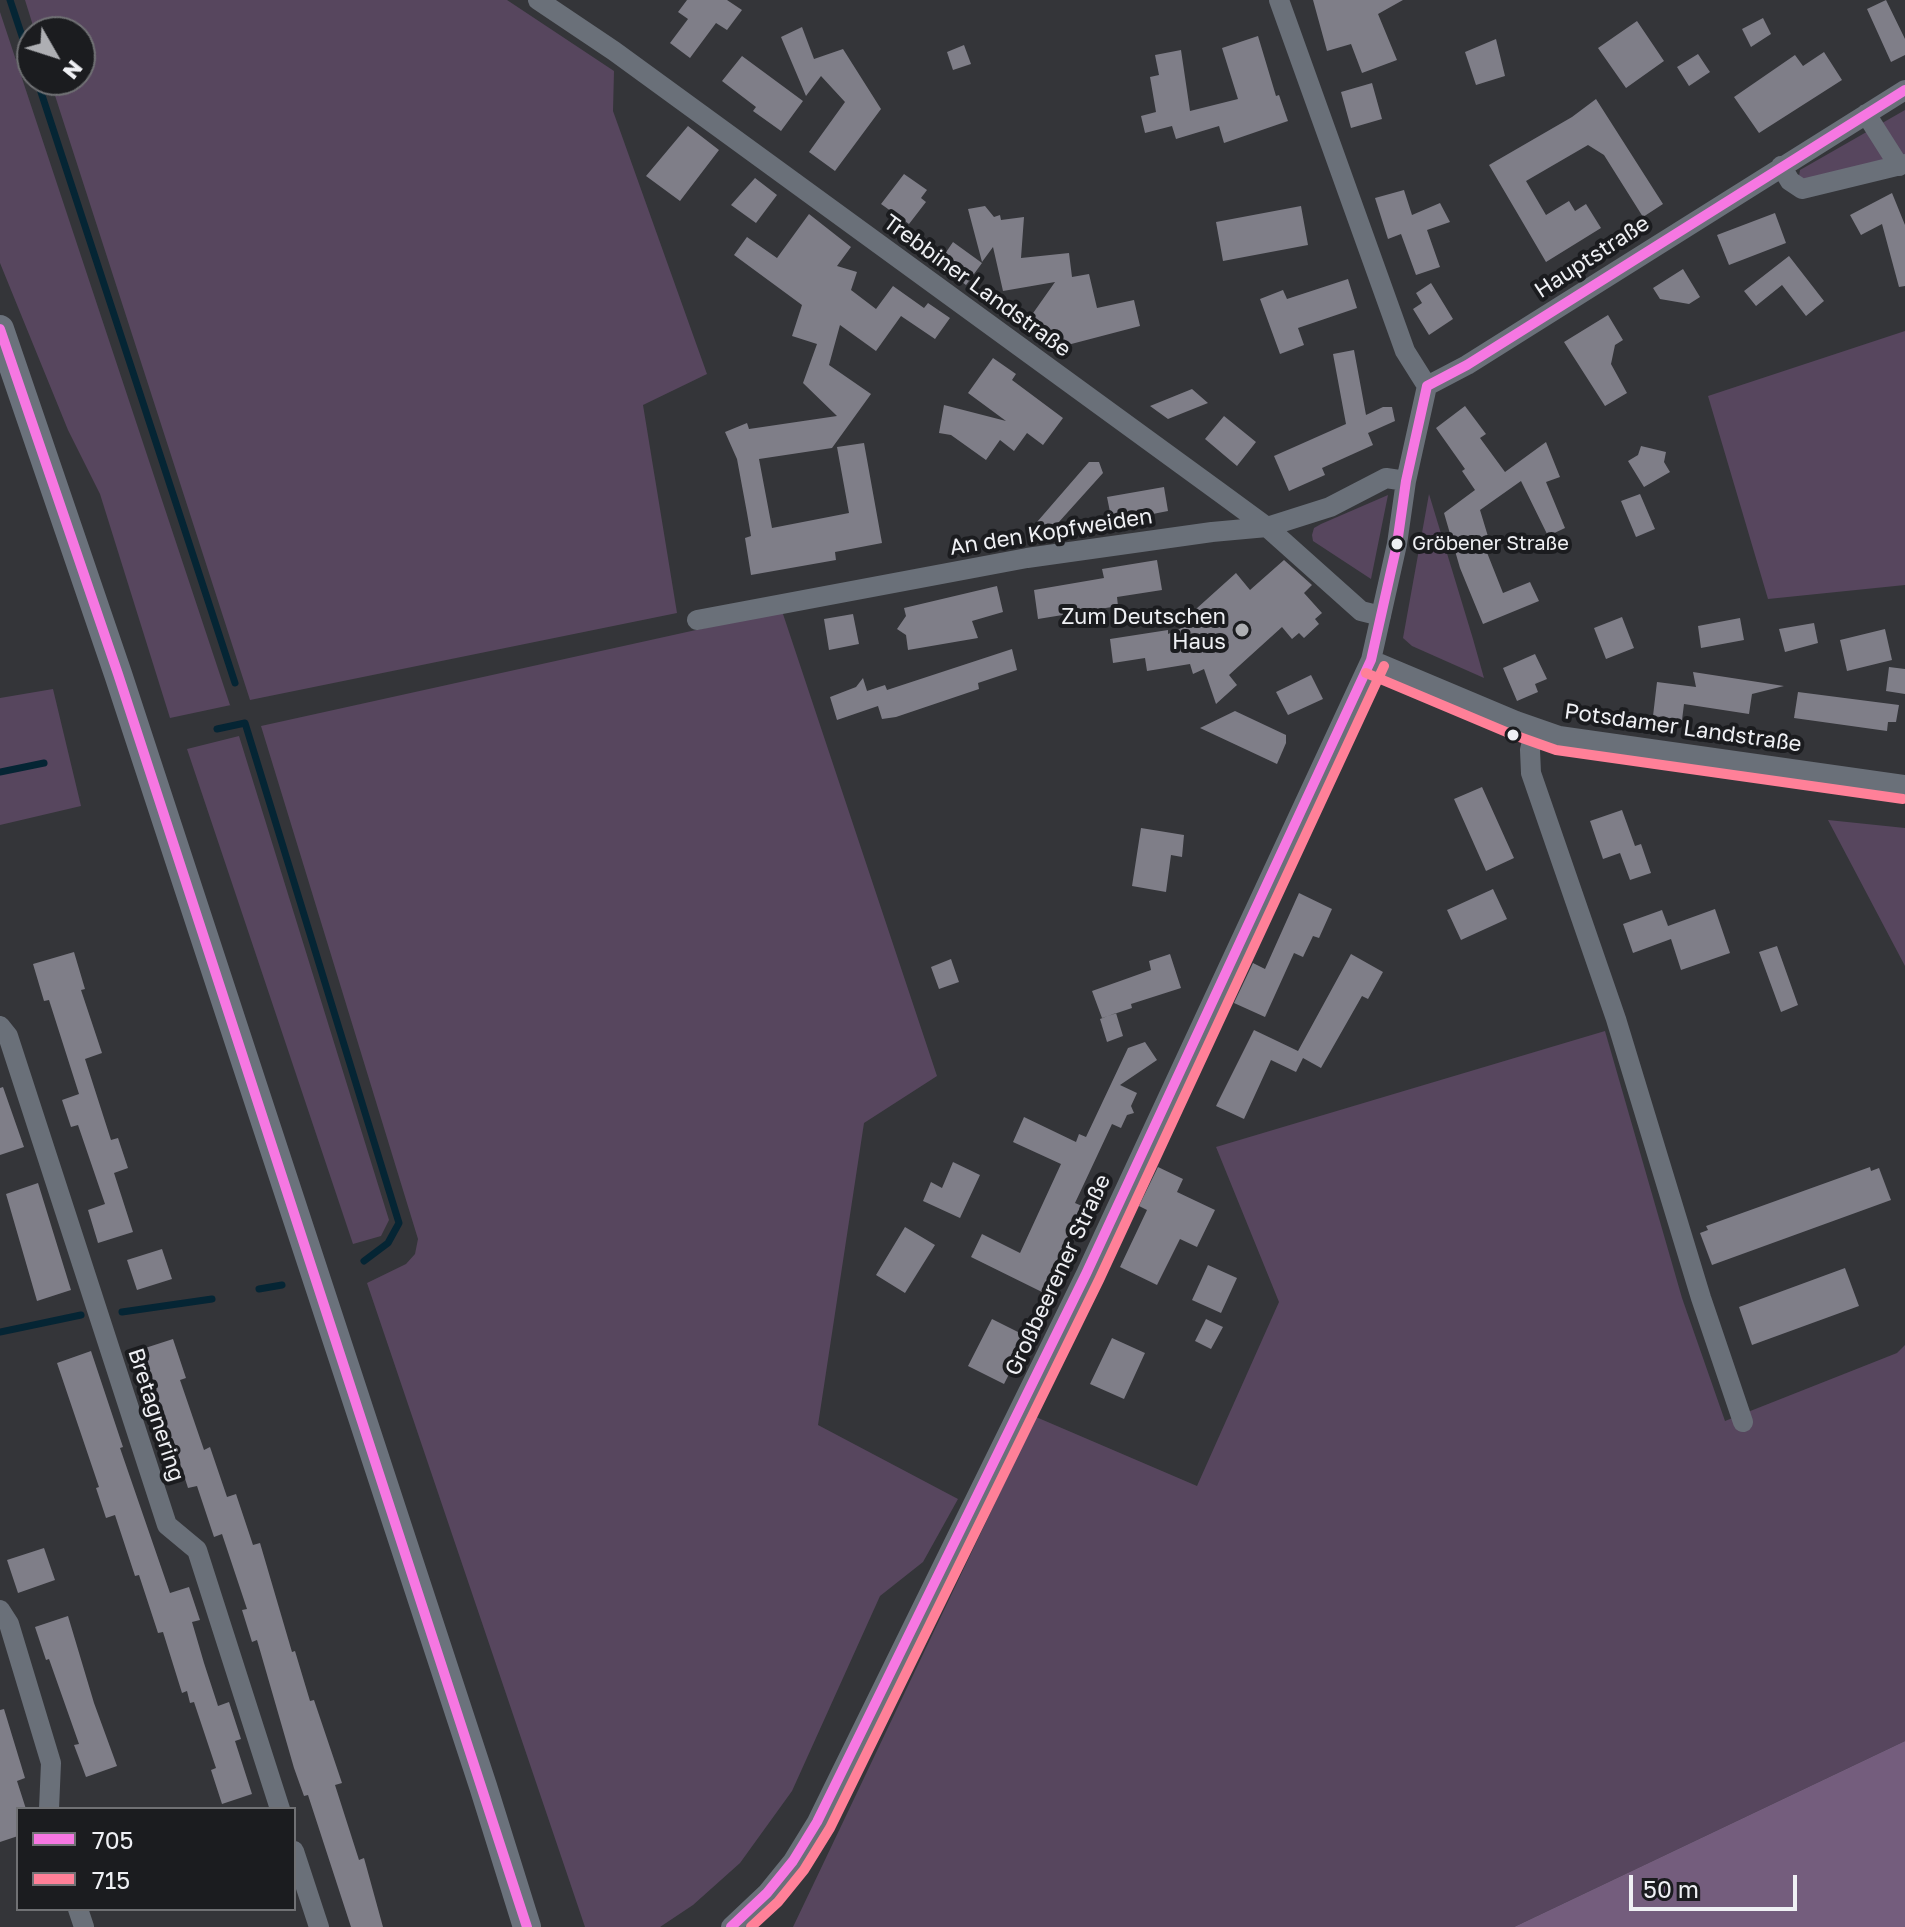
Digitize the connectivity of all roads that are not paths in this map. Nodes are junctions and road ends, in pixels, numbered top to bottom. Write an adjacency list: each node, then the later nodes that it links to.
1 (538, 0): 10 (street, Trebbiner Landstraße)
2 (1279, 0): 8 (street)
3 (1905, 90): 4 (street, Hauptstraße)
4 (1866, 114): 5 (street); 6 (street, Hauptstraße)
5 (1902, 165): 6 (street)
6 (1781, 166): 8 (street, Hauptstraße)
7 (0, 329): 23 (main road)
8 (1427, 386): 9 (street)
9 (1406, 481): 10 (street, An den Kopfweiden); 11 (street)
10 (1267, 527): 11 (street, Trebbiner Landstraße); 12 (street, An den Kopfweiden)
11 (1381, 616): 13 (street, Großbeerener Straße)
12 (697, 620)
13 (1371, 660): 14 (street, Potsdamer Landstraße); 24 (street, Großbeerener Straße)
14 (1535, 728): 15 (street, Potsdamer Landstraße); 17 (street)
15 (1905, 785)
16 (0, 1026): 20 (street, Bretagnering)
17 (1743, 1422)
18 (0, 1610): 19 (street)
19 (49, 1807)
20 (279, 1807)
21 (296, 1857): 22 (street)
22 (319, 1927)
23 (527, 1927)
24 (731, 1927)

